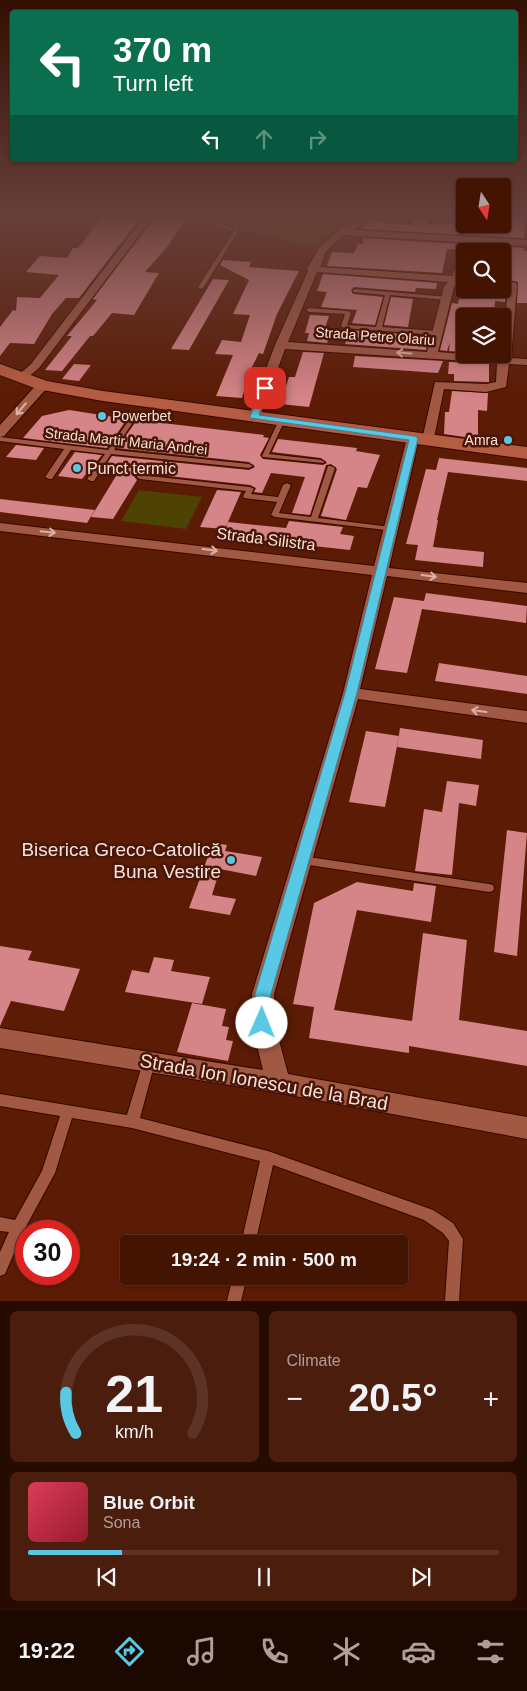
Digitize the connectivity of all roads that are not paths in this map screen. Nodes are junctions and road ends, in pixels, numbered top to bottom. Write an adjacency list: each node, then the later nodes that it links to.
1 (103, 278): 23 (street)
2 (207, 278): 7 (lane)
3 (308, 278): 16 (street)
4 (441, 278): 5 (street)
5 (456, 279)
6 (456, 282): 11 (street)
7 (201, 287)
8 (511, 287): 12 (street)
9 (355, 291): 10 (lane)
10 (388, 294): 11 (lane); 14 (lane)
11 (447, 298): 15 (street)
12 (511, 308)
13 (309, 310): 14 (lane)
14 (379, 328): 15 (lane)
15 (437, 333): 17 (street)
16 (280, 345): 17 (street, Strada Petre Olariu, one-way to 16); 25 (street)
17 (432, 356): 18 (street, Strada Petre Olariu)
18 (456, 358)
19 (511, 361): 20 (street, Strada Petre Olariu)
20 (527, 362)
21 (504, 363): 30 (street)
22 (0, 369): 23 (main road)
23 (22, 377): 24 (main road)
24 (43, 385): 25 (main road); 28 (street, one-way to 28)
25 (254, 417): 27 (main road)
26 (134, 418): 32 (lane)
27 (282, 420): 30 (main road); 34 (lane)
28 (0, 433)
29 (0, 439): 31 (lane, Strada Martir Maria Andrei)
30 (421, 439): 33 (main road); 44 (street)
31 (69, 448): 32 (lane, Strada Martir Maria Andrei); 38 (lane)
32 (109, 452): 35 (lane, Strada Martir Maria Andrei); 39 (lane)
33 (527, 453)
34 (321, 462)
35 (249, 466)
36 (331, 468): 42 (lane)
37 (140, 477): 41 (lane)
38 (49, 478)
39 (91, 480)
40 (287, 485): 41 (lane)
41 (281, 500): 42 (lane)
42 (314, 520): 44 (lane)
43 (0, 527): 45 (street, Strada Silistra, one-way to 45)
44 (391, 529): 45 (street)
45 (381, 571): 46 (street, Strada Silistra, one-way to 46); 47 (street)
46 (527, 588)
47 (351, 693): 48 (street, one-way to 47); 49 (street)
48 (527, 717)
49 (302, 860): 50 (lane); 53 (street)
50 (489, 888)
51 (0, 1038): 52 (street, Strada Ion Ionescu de la Brad)
52 (149, 1062): 53 (street, Strada Ion Ionescu de la Brad); 56 (lane)
53 (279, 1083): 57 (street, Strada Ion Ionescu de la Brad)
54 (0, 1100): 55 (lane)
55 (68, 1111): 56 (lane); 59 (lane)
56 (132, 1122): 58 (lane)
57 (527, 1128)
58 (268, 1157): 63 (lane); 67 (lane)
59 (22, 1220)
60 (0, 1224): 61 (lane)
61 (15, 1226)
62 (15, 1234): 64 (lane)
63 (250, 1235)
64 (0, 1269)
65 (238, 1285): 66 (lane)
66 (234, 1301)
67 (452, 1301)

